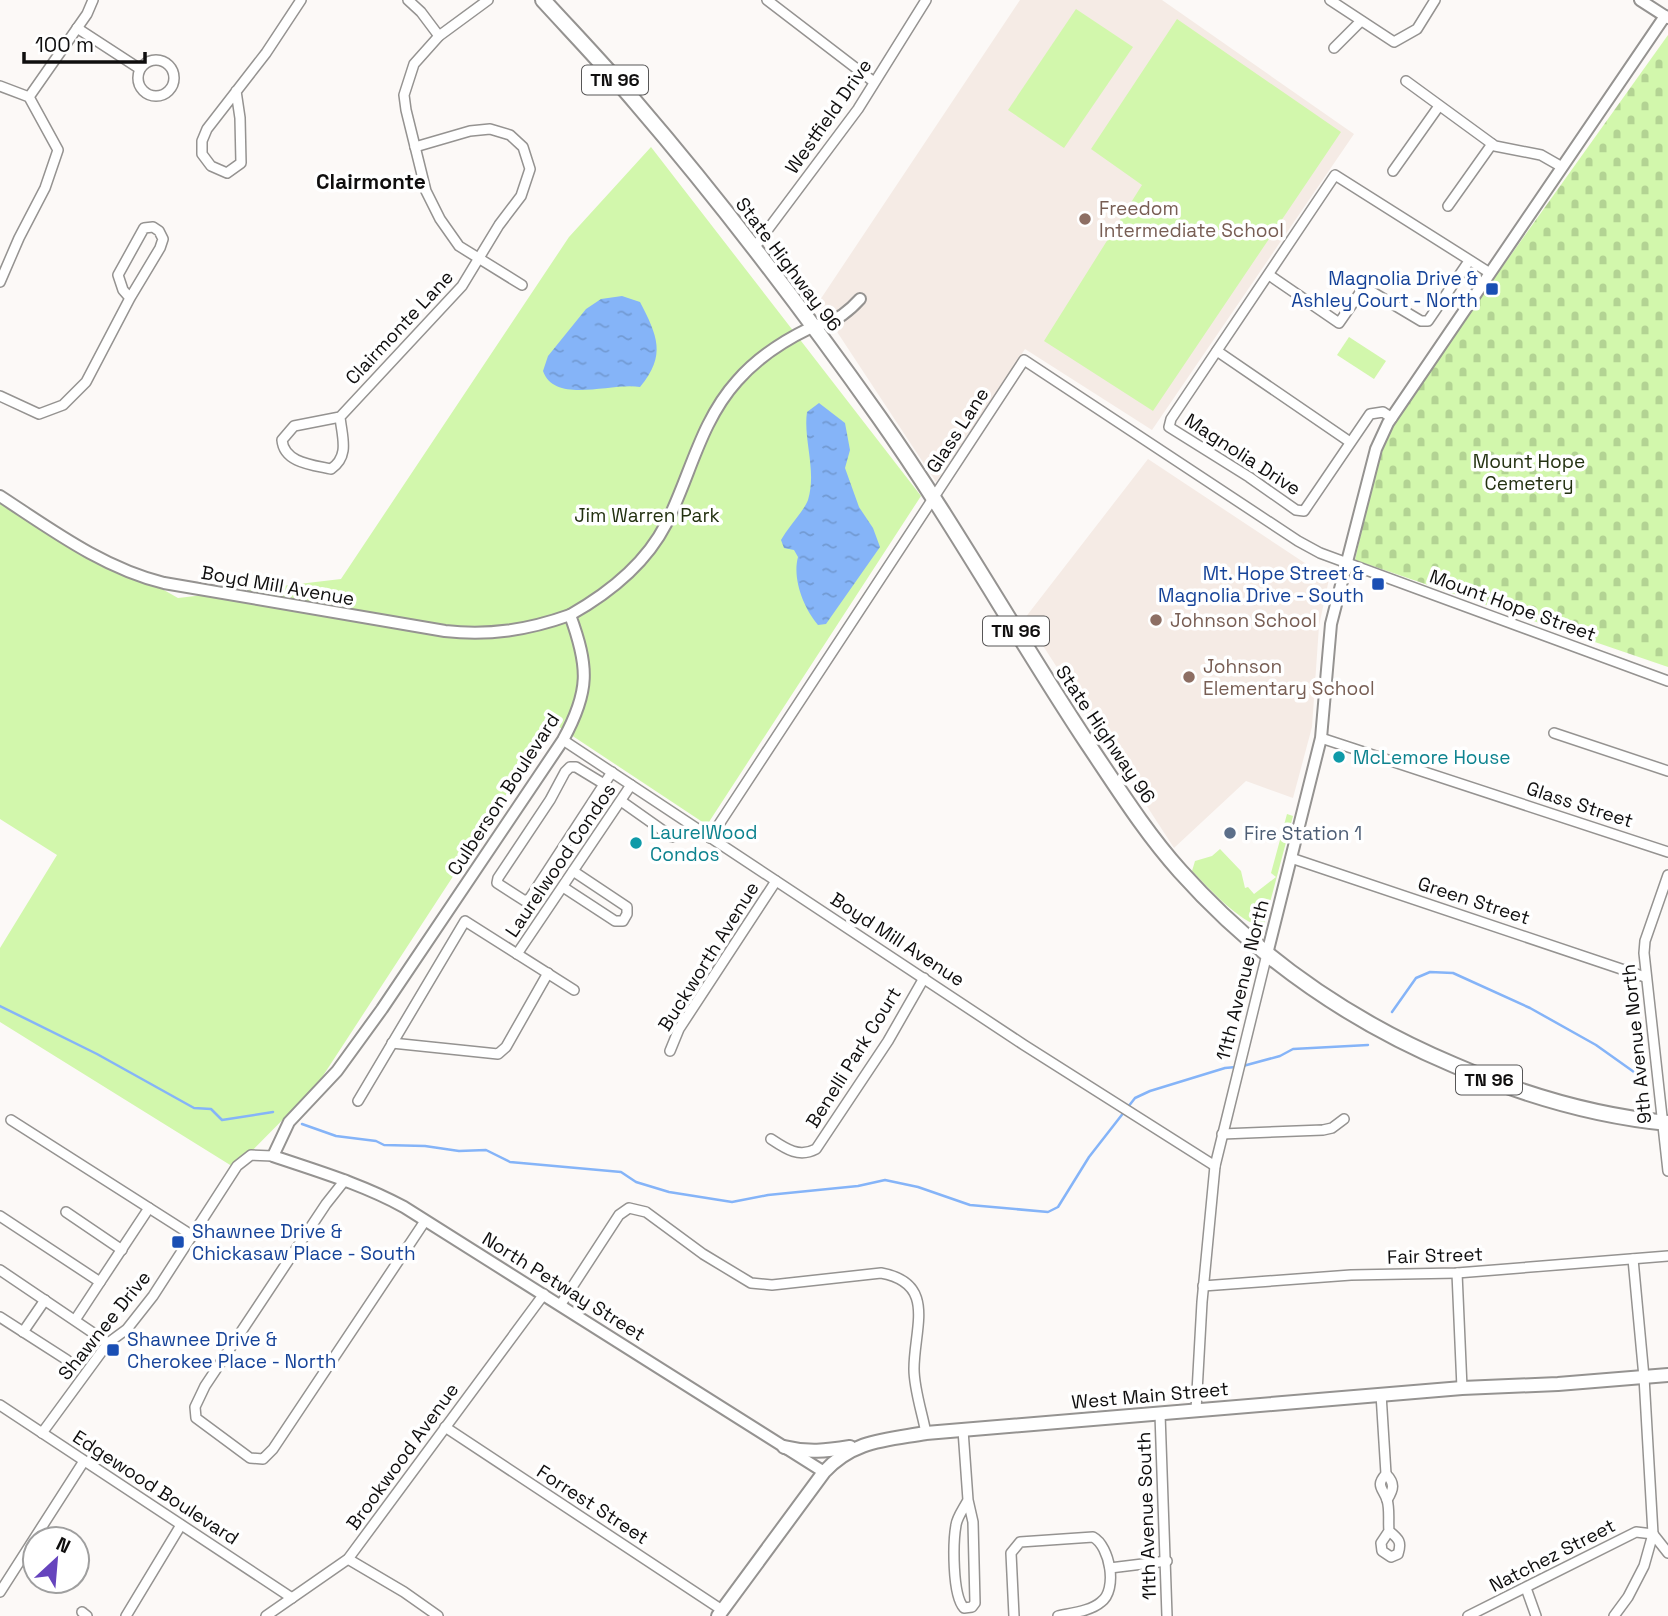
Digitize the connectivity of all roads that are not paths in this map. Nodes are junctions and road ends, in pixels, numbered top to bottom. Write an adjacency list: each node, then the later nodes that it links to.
1 (93, 0): 13 (street)
2 (301, 0): 20 (street)
3 (408, 0): 14 (street)
4 (488, 0): 14 (street)
5 (543, 0): 28 (main road, State Highway 96 / TN 96)
6 (767, 0): 18 (street)
7 (926, 0): 18 (street, Westfield Drive)
8 (1330, 0): 12 (street)
9 (1435, 0): 12 (street)
10 (1640, 0): 11 (street)
11 (1666, 17): 25 (street)
12 (1361, 21): 15 (street)
13 (77, 28): 16 (street); 21 (street)
14 (439, 36): 24 (street)
15 (1334, 48)
16 (140, 69): 16 (street)
17 (1406, 81): 22 (street)
18 (874, 82): 28 (street, Westfield Drive)
19 (0, 86): 21 (street)
20 (236, 91): 20 (street)
21 (29, 97): 33 (street)
22 (1439, 106): 23 (street); 26 (street)
23 (1492, 144): 25 (street); 27 (street)
24 (415, 147): 29 (street); 29 (street, Clairmonte Lane)
25 (1562, 167): 31 (street)
26 (1393, 171)
27 (1448, 206)
28 (754, 248): 37 (main road, State Highway 96 / TN 96)
29 (480, 258): 34 (street); 40 (street, Clairmonte Lane)
30 (1469, 261): 31 (street, Magnolia Drive); 32 (street); 32 (street, Magnolia Drive)
31 (1490, 273): 41 (street)
32 (1269, 275): 38 (street, Magnolia Drive)
33 (0, 282)
34 (522, 285)
35 (130, 298): 35 (street); 39 (street)
36 (860, 299): 37 (street)
37 (813, 326): 44 (main road, State Highway 96 / TN 96); 46 (street)
38 (1217, 351): 42 (street); 42 (street, Magnolia Drive)
39 (0, 396)
40 (340, 417): 40 (street)
41 (1392, 418): 42 (street, Magnolia Drive); 45 (street)
42 (1350, 442)
43 (0, 496): 46 (street, Boyd Mill Avenue)
44 (933, 499): 45 (street, Glass Lane); 57 (street, Glass Lane); 65 (main road, State Highway 96 / TN 96)
45 (1345, 563): 47 (street, Mount Hope Street); 49 (street, 11th Avenue North)
46 (570, 615): 50 (street, Culberson Boulevard)
47 (1668, 681)
48 (1554, 733): 51 (street)
49 (1321, 738): 58 (street, Glass Street); 59 (street, 11th Avenue North)
50 (563, 740): 52 (street, Boyd Mill Avenue); 78 (street, Culberson Boulevard)
51 (1668, 771)
52 (612, 772): 53 (street); 54 (street, Boyd Mill Avenue)
53 (604, 784): 53 (street)
54 (631, 785): 55 (street, Laurelwood Condos); 57 (street, Boyd Mill Avenue)
55 (621, 801): 56 (street); 60 (street, Laurelwood Condos)
56 (672, 837)
57 (710, 838): 62 (street, Boyd Mill Avenue)
58 (1668, 852)
59 (1291, 858): 65 (street, 11th Avenue North); 67 (street, Green Street)
60 (573, 871): 63 (street, Laurelwood Condos); 63 (street)
61 (1668, 875): 67 (street, 9th Avenue North)
62 (776, 881): 68 (street, Boyd Mill Avenue); 71 (street, Buckworth Avenue)
63 (563, 887): 64 (street, Laurelwood Condos)
64 (517, 954): 66 (street, Laurelwood Condos); 70 (street, Laurelwood Condos)
65 (1267, 954): 75 (main road, State Highway 96 / TN 96); 76 (street, 11th Avenue North)
66 (548, 974): 69 (street, Laurelwood Condos); 70 (street)
67 (1646, 977): 75 (street, 9th Avenue North)
68 (924, 978): 77 (street, Benelli Park Court); 79 (street, Boyd Mill Avenue)
69 (574, 990)
70 (392, 1043): 72 (street, Laurelwood Condos)
71 (670, 1051)
72 (358, 1101)
73 (1344, 1119): 76 (street)
74 (11, 1120): 82 (street)
75 (1665, 1123): 80 (street, 9th Avenue North)
76 (1222, 1135): 79 (street, 11th Avenue North)
77 (771, 1139)
78 (273, 1156): 81 (street, North Petway Street); 86 (street, Shawnee Drive)
79 (1214, 1166): 93 (street, 11th Avenue North)
80 (1668, 1171)
81 (345, 1180): 85 (street, North Petway Street); 85 (street)
82 (149, 1208): 86 (street); 87 (street)
83 (66, 1212): 87 (street)
84 (0, 1216): 92 (street)
85 (425, 1220): 94 (street, North Petway Street)
86 (193, 1236): 100 (street, Shawnee Drive)
87 (121, 1250): 92 (street)
88 (1668, 1256): 89 (street, Fair Street)
89 (1633, 1259): 91 (street, Fair Street); 103 (street)
90 (0, 1270): 95 (street)
91 (1457, 1273): 93 (street, Fair Street); 104 (street)
92 (100, 1282): 98 (street)
93 (1203, 1286): 107 (street, 11th Avenue North)
94 (544, 1294): 96 (street, North Petway Street); 109 (street, Brookwood Avenue)
95 (45, 1300): 98 (street); 99 (street)
96 (561, 1304): 112 (street); 114 (street, North Petway Street)
97 (0, 1317): 99 (street)
98 (75, 1320): 100 (street)
99 (23, 1332): 101 (street)
100 (107, 1343): 111 (street, Shawnee Drive)
101 (67, 1360)
102 (1668, 1375): 103 (main road, West Main Street)
103 (1644, 1377): 104 (main road, West Main Street); 120 (street)
104 (1462, 1388): 105 (main road, West Main Street)
105 (1381, 1394): 107 (main road, West Main Street); 119 (street)
106 (0, 1405): 111 (street, Edgewood Boulevard)
107 (1196, 1410): 108 (main road, West Main Street)
108 (1160, 1414): 110 (main road, West Main Street); 123 (street, 11th Avenue South)
109 (445, 1427): 122 (street, Brookwood Avenue); 128 (street, Forrest Street)
110 (963, 1430): 112 (main road, West Main Street); 117 (street)
111 (42, 1433): 115 (street, Edgewood Boulevard)
112 (926, 1433): 113 (main road, West Main Street)
113 (860, 1445): 114 (main road); 116 (main road, West Main Street)
114 (784, 1447): 116 (street, North Petway Street)
115 (84, 1461): 118 (street, Edgewood Boulevard); 126 (street)
116 (824, 1472): 128 (main road, West Main Street)
117 (968, 1500): 117 (street)
118 (181, 1525): 127 (street, Edgewood Boulevard); 129 (street)
119 (1389, 1531)
120 (1653, 1534): 121 (street); 125 (street, Natchez Street); 137 (street)
121 (1668, 1553)
122 (348, 1559): 127 (street, Brookwood Avenue); 131 (street)
123 (1167, 1560): 124 (street); 134 (street, 11th Avenue South)
124 (1110, 1568): 132 (street); 133 (street)
125 (1526, 1588): 135 (street, Natchez Street); 136 (street)
126 (0, 1592)
127 (292, 1598): 130 (street, Brookwood Avenue)
128 (720, 1613)
129 (126, 1616)
130 (266, 1616)
131 (438, 1616)
132 (1014, 1616)
133 (1058, 1616)
134 (1167, 1616)
135 (1468, 1616)
136 (1536, 1616)
137 (1614, 1616)

